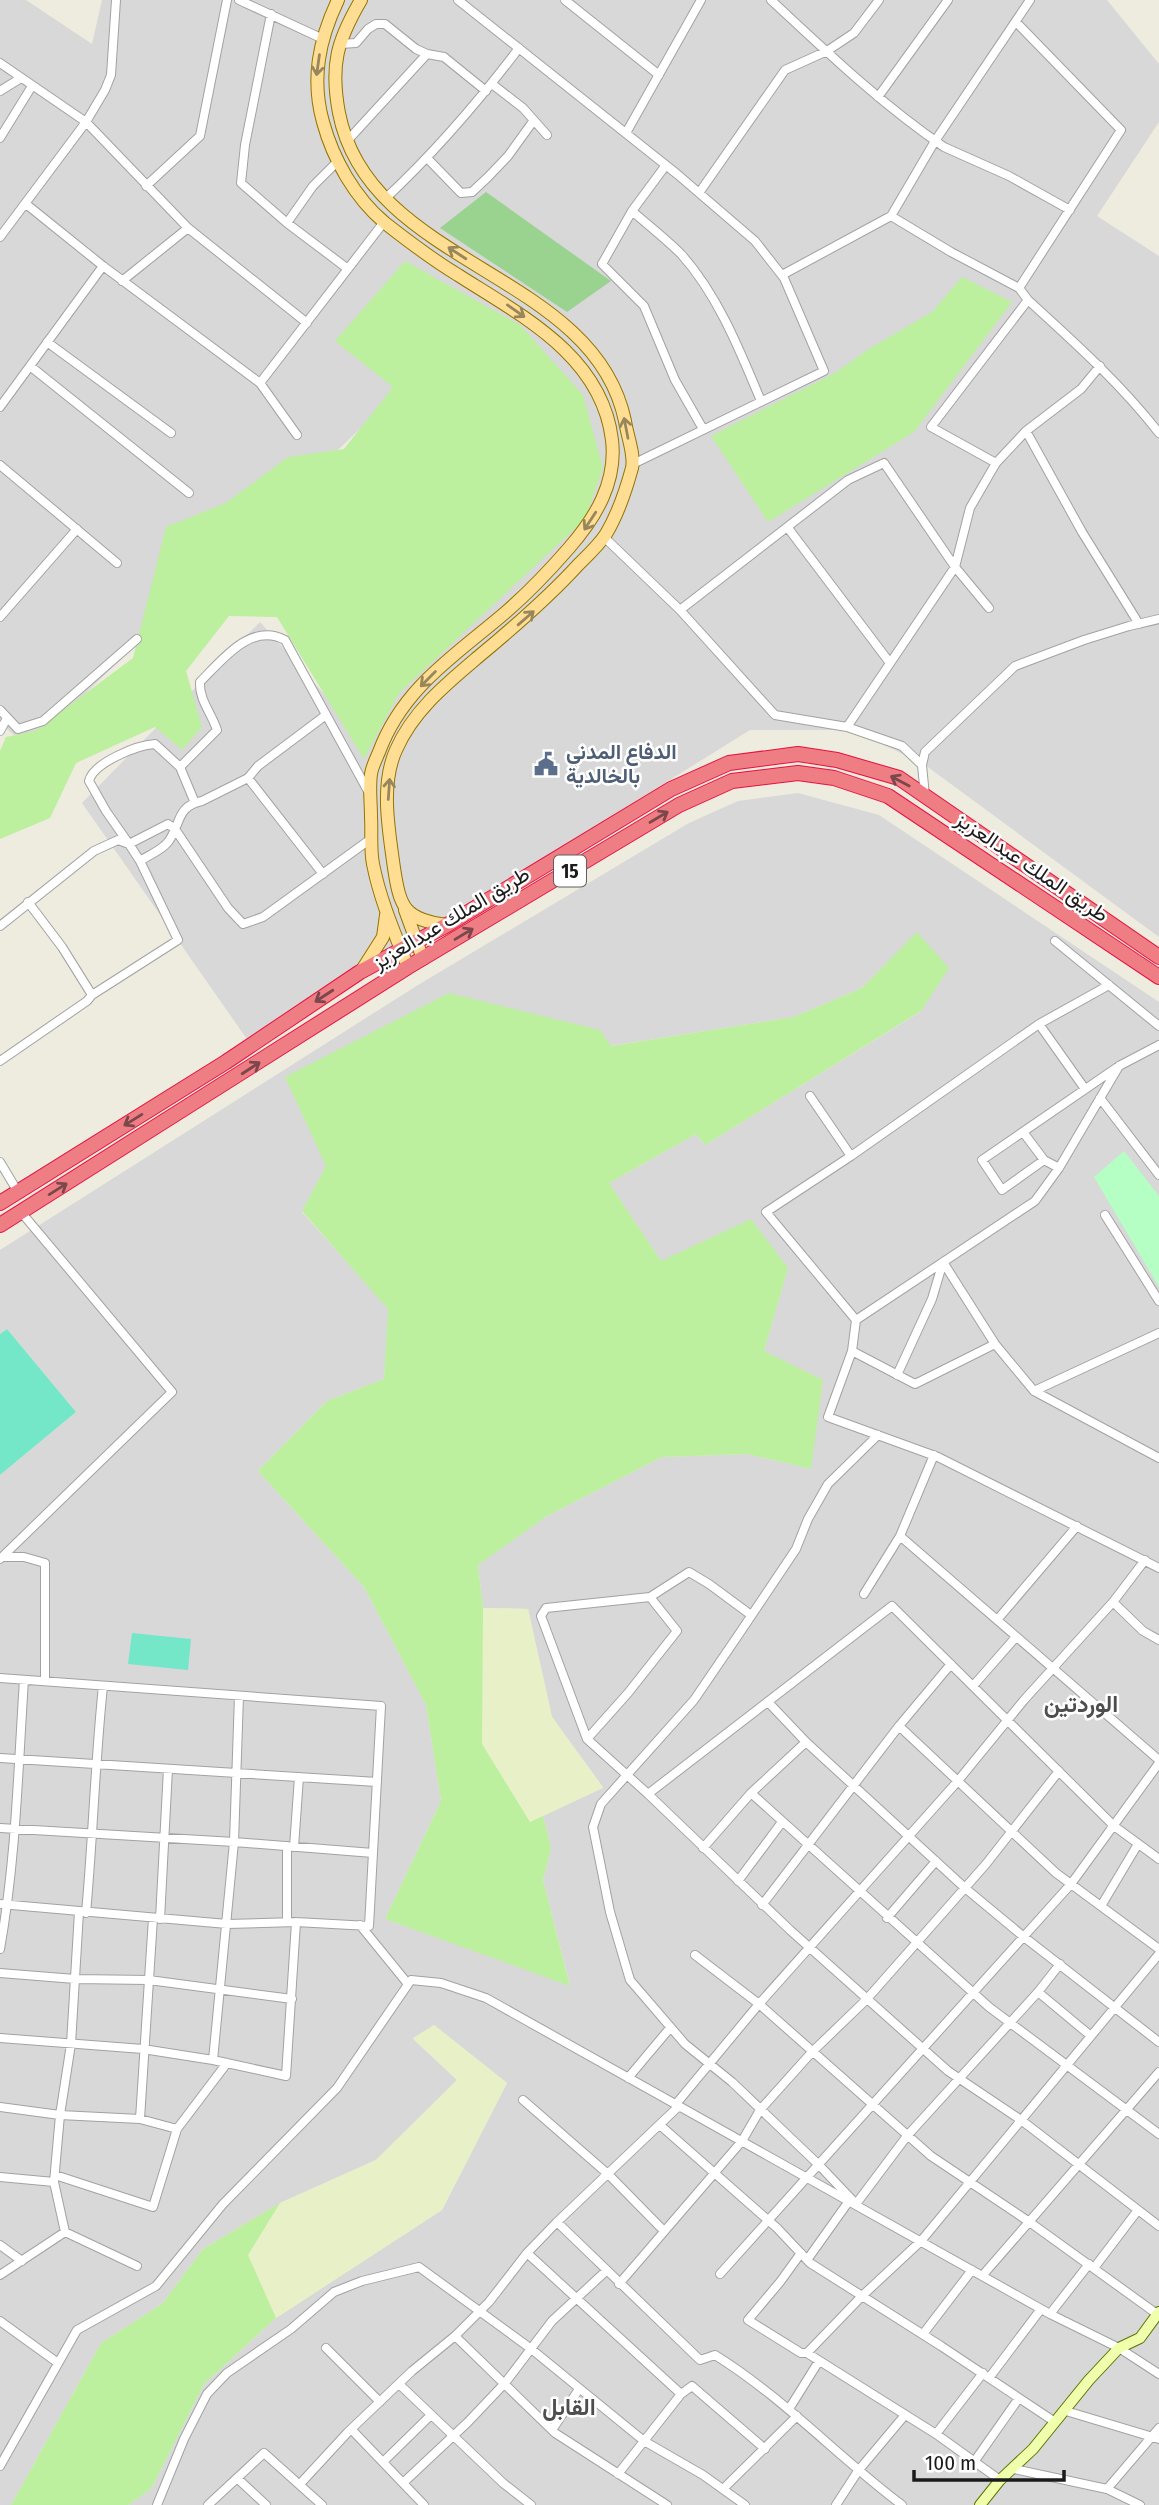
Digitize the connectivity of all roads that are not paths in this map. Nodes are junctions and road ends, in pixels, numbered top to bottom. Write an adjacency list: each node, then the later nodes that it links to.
1 (116, 0): 28 (street)
2 (227, 0): 37 (street)
3 (239, 0): 13 (street)
4 (338, 0): 15 (main road)
5 (361, 0): 16 (main road)
6 (458, 0): 17 (street)
7 (565, 0): 21 (street)
8 (701, 0): 21 (street)
9 (771, 0): 18 (street)
10 (879, 0): 18 (street)
11 (948, 0): 26 (street)
12 (1030, 0): 14 (street)
13 (271, 14): 15 (street); 45 (street)
14 (1016, 22): 33 (street); 41 (street)
15 (323, 39): 35 (main road, one-way to 35)
16 (340, 44): 19 (street); 32 (main road)
17 (519, 48): 24 (street); 29 (street)
18 (827, 51): 26 (street); 38 (street)
19 (427, 54): 24 (street); 32 (street)
20 (0, 63): 22 (street)
21 (659, 75): 29 (street)
22 (21, 78): 23 (street); 25 (street)
23 (32, 86): 28 (street); 31 (street)
24 (489, 87): 27 (street); 34 (street)
25 (0, 91)
26 (878, 97): 33 (street)
27 (534, 120): 30 (street); 34 (street)
28 (86, 122): 37 (street); 40 (street)
29 (626, 133): 36 (street)
30 (547, 135)
31 (0, 138)
32 (348, 140): 39 (main road)
33 (935, 141): 41 (street); 43 (street)
34 (427, 158): 39 (street)
35 (338, 161): 44 (main road); 45 (street)
36 (666, 165): 38 (street); 42 (street)
37 (146, 186): 46 (street)
38 (699, 193): 50 (street)
39 (386, 198): 51 (main road, one-way to 39)
40 (26, 204): 47 (street); 48 (street)
41 (1070, 210): 53 (street)
42 (632, 211): 61 (street); 63 (street)
43 (891, 216): 50 (street); 53 (street)
44 (384, 222): 49 (street); 54 (main road)
45 (287, 223): 49 (street)
46 (188, 228): 52 (street); 56 (street)
47 (0, 237)
48 (103, 266): 52 (street); 57 (street)
49 (348, 269): 56 (street)
50 (782, 275): 61 (street)
51 (493, 276): 54 (main road); 69 (main road, one-way to 51)
52 (122, 281): 60 (street)
53 (1019, 288): 55 (street)
54 (486, 291): 92 (main road, one-way to 92)
55 (1028, 300): 59 (street); 68 (street)
56 (307, 323): 60 (street)
57 (47, 342): 58 (street); 65 (street)
58 (30, 366): 62 (street); 71 (street)
59 (1100, 366): 64 (street); 66 (street)
60 (260, 383): 67 (street)
61 (761, 401): 63 (street)
62 (0, 407)
63 (703, 429): 69 (street)
64 (1026, 431): 68 (street); 81 (street)
65 (171, 433)
66 (1159, 433)
67 (297, 435)
68 (996, 463): 76 (street)
69 (633, 464): 74 (main road)
70 (0, 465): 73 (street)
71 (189, 493)
72 (788, 528): 76 (street); 78 (street); 83 (street)
73 (77, 529): 75 (street); 79 (street)
74 (604, 537): 78 (street); 101 (main road, one-way to 74)
75 (117, 563)
76 (955, 567): 77 (street); 83 (street)
77 (989, 608)
78 (680, 610): 87 (street)
79 (0, 617)
80 (1159, 619): 81 (street)
81 (1139, 624): 89 (street)
82 (137, 639): 86 (street)
83 (890, 663): 87 (street)
84 (0, 710): 86 (street)
85 (326, 715): 90 (street); 91 (street); 92 (street)
86 (8, 718): 88 (street)
87 (847, 727): 89 (street)
88 (0, 731)
89 (922, 765): 93 (street)
90 (180, 767): 94 (street); 97 (street)
91 (248, 778): 94 (street); 99 (street)
92 (371, 795): 96 (main road)
93 (925, 796): 104 (highway, طريق الملك عبدالعزيز / 15, one-way to 104); 108 (highway, طريق الملك عبدالعزيز / 15)
94 (195, 803): 95 (street)
95 (174, 829): 97 (street); 98 (street); 99 (street)
96 (372, 838): 99 (street); 102 (main road)
97 (130, 844): 98 (street); 100 (street)
98 (140, 861): 114 (street)
99 (323, 874)
100 (28, 902): 103 (street); 114 (street)
101 (402, 902): 104 (main road); 106 (main road)
102 (385, 904): 107 (main road); 111 (main road)
103 (0, 926)
104 (447, 926): 106 (highway, طريق الملك عبدالعزيز / 15)
105 (1055, 940): 113 (street)
106 (416, 942): 107 (highway, طريق الملك عبدالعزيز / 15); 109 (main road)
107 (402, 950): 110 (main road); 111 (highway, طريق الملك عبدالعزيز / 15)
108 (1159, 957)
109 (423, 959): 110 (highway, طريق الملك عبدالعزيز / 15); 112 (highway, طريق الملك عبدالعزيز / 15, one-way to 112)
110 (408, 967): 131 (highway, طريق الملك عبدالعزيز / 15, one-way to 110)
111 (360, 972): 129 (highway, طريق الملك عبدالعزيز / 15, one-way to 129)
112 (1159, 977)
113 (1109, 985): 115 (street); 116 (street)
114 (92, 995): 118 (street)
115 (1039, 1024): 120 (street); 124 (street)
116 (1159, 1026)
117 (1159, 1045): 119 (street)
118 (0, 1061)
119 (1119, 1066): 120 (street); 122 (street)
120 (1085, 1089): 123 (street)
121 (810, 1096): 124 (street)
122 (1100, 1098): 127 (street); 128 (street)
123 (1023, 1132): 125 (street); 125 (street)
124 (851, 1156): 136 (street)
125 (1044, 1160): 127 (street)
126 (0, 1162): 129 (street)
127 (1059, 1168): 134 (street)
128 (1159, 1175)
129 (18, 1192): 130 (highway, طريق الملك عبدالعزيز / 15)
130 (0, 1203)
131 (21, 1212): 133 (highway, طريق الملك عبدالعزيز / 15); 147 (street)
132 (1105, 1215): 135 (street)
133 (0, 1225)
134 (943, 1262): 136 (street); 138 (street); 140 (street)
135 (1159, 1301)
136 (856, 1320): 139 (street)
137 (1159, 1333): 141 (street)
138 (995, 1344): 140 (street); 141 (street)
139 (852, 1351): 140 (street); 142 (street)
140 (897, 1375)
141 (1034, 1391): 144 (street)
142 (878, 1435): 143 (street); 153 (street)
143 (934, 1455): 145 (street); 146 (street)
144 (1159, 1458)
145 (1077, 1526): 148 (street); 154 (street)
146 (900, 1536): 150 (street); 154 (street)
147 (1, 1558): 161 (street)
148 (1145, 1560): 149 (street); 152 (street)
149 (1159, 1567)
150 (864, 1594)
151 (650, 1597): 153 (street); 168 (street); 168 (street)
152 (1112, 1602): 156 (street); 158 (street)
153 (751, 1615): 177 (street)
154 (997, 1620): 155 (street)
155 (1016, 1637): 158 (street); 163 (street)
156 (1159, 1640)
157 (951, 1664): 163 (street); 165 (street); 167 (street)
158 (1051, 1668): 166 (street); 172 (street)
159 (0, 1678): 160 (street)
160 (24, 1680): 161 (street); 171 (street)
161 (45, 1681): 162 (street)
162 (103, 1686): 164 (street); 173 (street)
163 (974, 1686): 166 (street)
164 (239, 1696): 176 (street); 179 (street)
165 (768, 1702): 169 (street); 183 (street)
166 (1007, 1720): 175 (street); 180 (street)
167 (899, 1726): 180 (street); 181 (street)
168 (587, 1739): 177 (street)
169 (806, 1742): 181 (street); 182 (street)
170 (0, 1758): 171 (street)
171 (19, 1761): 173 (street); 187 (street)
172 (1159, 1761): 185 (street)
173 (95, 1765): 174 (street); 189 (street)
174 (168, 1769): 176 (street); 191 (street)
175 (1059, 1771): 185 (street); 188 (street)
176 (237, 1773): 178 (street); 192 (street)
177 (628, 1776): 183 (street); 232 (street)
178 (299, 1777): 179 (street); 195 (street)
179 (377, 1782): 197 (street)
180 (957, 1782): 188 (street); 190 (street)
181 (854, 1786): 190 (street); 194 (street)
182 (751, 1793): 184 (street); 196 (street)
183 (648, 1794): 196 (street)
184 (782, 1822): 194 (street); 200 (street)
185 (1114, 1826): 193 (street); 201 (street)
186 (0, 1828): 187 (street)
187 (16, 1830): 189 (street); 204 (street)
188 (1011, 1832): 201 (street); 202 (street)
189 (93, 1835): 191 (street); 207 (street)
190 (909, 1836): 199 (street); 203 (street)
191 (165, 1839): 192 (street); 209 (street)
192 (234, 1842): 195 (street); 211 (street)
193 (1138, 1843): 198 (street); 206 (street)
194 (807, 1845): 203 (street); 205 (street)
195 (291, 1846): 197 (street); 210 (street)
196 (703, 1848): 200 (street)
197 (373, 1853): 212 (street)
198 (1159, 1858)
199 (936, 1861): 202 (street); 208 (street)
200 (737, 1881): 205 (street)
201 (1071, 1884): 206 (street); 213 (street)
202 (965, 1888): 213 (street); 214 (street)
203 (859, 1892): 208 (street); 215 (street)
204 (4, 1905): 207 (street); 216 (street)
205 (762, 1905): 215 (street)
206 (1101, 1906): 217 (street)
207 (82, 1913): 209 (street); 221 (street)
208 (887, 1917): 214 (street)
209 (156, 1918): 211 (street); 222 (street)
210 (292, 1922): 211 (street); 212 (street); 227 (street)
211 (227, 1924): 224 (street)
212 (360, 1925): 223 (street)
213 (1024, 1937): 219 (street); 226 (street)
214 (916, 1943): 226 (street); 228 (street)
215 (809, 1948): 228 (street); 229 (street)
216 (0, 1949)
217 (1159, 1952): 230 (street)
218 (695, 1955): 229 (street)
219 (1060, 1964): 225 (street); 230 (street)
220 (0, 1973): 221 (street)
221 (75, 1979): 222 (street); 236 (street)
222 (149, 1980): 224 (street); 237 (street)
223 (408, 1984): 245 (street); 304 (street)
224 (220, 1990): 227 (street); 240 (street)
225 (1038, 1992): 231 (street); 233 (street)
226 (973, 1993): 231 (street); 238 (street)
227 (292, 1999): 241 (street)
228 (866, 2000): 238 (street); 239 (street)
229 (759, 2004): 239 (street); 242 (street)
230 (1115, 2007): 233 (street); 235 (street)
231 (1010, 2023): 243 (street); 246 (street)
232 (670, 2028): 242 (street); 245 (street)
233 (1091, 2036): 243 (street)
234 (0, 2038): 236 (street)
235 (1159, 2042)
236 (71, 2044): 237 (street); 253 (street)
237 (144, 2049): 240 (street); 254 (street)
238 (923, 2049): 246 (street); 249 (street)
239 (812, 2052): 249 (street); 252 (street)
240 (213, 2060): 241 (street)
241 (227, 2063): 257 (street)
242 (711, 2063): 248 (street); 252 (street)
243 (1068, 2064): 251 (street); 255 (street)
244 (1159, 2072): 251 (street)
245 (628, 2078): 248 (street)
246 (958, 2078): 255 (street); 259 (street)
247 (523, 2100): 264 (street)
248 (678, 2105): 256 (street); 260 (street)
249 (872, 2106): 259 (street); 262 (street)
250 (0, 2107): 253 (street)
251 (1126, 2109): 258 (street); 261 (street)
252 (760, 2110): 260 (street); 262 (street)
253 (60, 2115): 254 (street); 266 (street)
254 (140, 2119): 257 (street)
255 (1021, 2120): 261 (street); 268 (street)
256 (660, 2126): 263 (street); 264 (street)
257 (177, 2129): 266 (street)
258 (1159, 2134)
259 (906, 2136): 268 (street); 269 (street)
260 (742, 2141): 263 (street); 267 (street)
261 (1077, 2164): 270 (street); 272 (street)
262 (819, 2165): 267 (street); 269 (street)
263 (715, 2173): 271 (street); 275 (street)
264 (609, 2175): 273 (street); 275 (street)
265 (0, 2177): 266 (street)
266 (55, 2178): 276 (street)
267 (808, 2178): 269 (street); 271 (street)
268 (970, 2182): 272 (street); 277 (street)
269 (853, 2203): 277 (street); 280 (street)
270 (1138, 2210): 274 (street); 283 (street)
271 (769, 2221): 280 (street); 286 (street)
272 (1028, 2221): 283 (street); 288 (street)
273 (557, 2222): 279 (street); 285 (street)
274 (1159, 2226)
275 (664, 2231): 289 (street)
276 (65, 2232): 281 (street); 282 (street)
277 (921, 2241): 284 (street); 290 (street)
278 (0, 2245): 281 (street)
279 (527, 2253): 291 (street); 293 (street)
280 (804, 2257): 290 (street); 302 (street)
281 (22, 2261): 287 (street)
282 (137, 2266)
283 (1091, 2266): 294 (street); 295 (street)
284 (972, 2270): 288 (street); 297 (street)
285 (606, 2271): 289 (street); 291 (street)
286 (720, 2274)
287 (0, 2275)
288 (982, 2276): 292 (street)
289 (619, 2284): 313 (street)
290 (862, 2296): 297 (street); 302 (street)
291 (575, 2298): 300 (street); 310 (street)
292 (1041, 2309): 295 (street); 306 (street)
293 (480, 2311): 298 (street); 300 (street); 341 (street)
294 (1158, 2313): 301 (street)
295 (1050, 2314): 301 (street)
296 (0, 2321): 304 (street)
297 (923, 2334): 306 (street)
298 (455, 2336): 307 (street); 308 (street)
299 (326, 2348): 312 (street)
300 (530, 2348): 307 (street); 309 (street)
301 (1119, 2348): 305 (street); 314 (street)
302 (807, 2353): 303 (street)
303 (819, 2361): 313 (street); 316 (street)
304 (58, 2363): 329 (street)
305 (1159, 2374)
306 (986, 2376): 311 (street); 322 (street)
307 (505, 2383): 321 (street); 323 (street)
308 (399, 2384): 312 (street); 315 (street)
309 (579, 2389): 321 (street); 325 (street)
310 (681, 2394): 325 (street); 326 (street)
311 (1019, 2398): 318 (street); 328 (street)
312 (380, 2402): 320 (street)
313 (789, 2409): 317 (street)
314 (1066, 2411): 318 (street); 324 (street)
315 (431, 2415): 323 (street); 327 (street)
316 (905, 2415): 322 (street); 331 (street)
317 (797, 2416): 326 (street); 331 (street)
318 (1057, 2420): 330 (street)
319 (1159, 2428): 324 (street)
320 (351, 2429): 327 (street); 336 (street)
321 (552, 2430): 332 (street)
322 (936, 2434): 328 (street)
323 (453, 2436): 335 (street); 340 (street)
324 (1155, 2438): 338 (street)
325 (644, 2441): 332 (street); 337 (street)
326 (765, 2449): 337 (street)
327 (384, 2461): 335 (street)
328 (974, 2462): 334 (street)
329 (0, 2466)
330 (1014, 2469): 334 (street); 338 (street)
331 (858, 2471): 348 (street); 349 (street)
332 (618, 2473): 346 (street)
333 (237, 2478): 336 (street); 342 (street); 343 (street)
334 (1000, 2480): 350 (street)
335 (404, 2483): 345 (street)
336 (299, 2484): 344 (street)
337 (723, 2489): 347 (street)
338 (1107, 2489): 339 (street)
339 (1128, 2503): 351 (street)
340 (528, 2504)
341 (157, 2505)
342 (208, 2505)
343 (267, 2505)
344 (322, 2505)
345 (424, 2505)
346 (667, 2505)
347 (745, 2505)
348 (836, 2505)
349 (902, 2505)
350 (980, 2505)
351 (1140, 2505)

